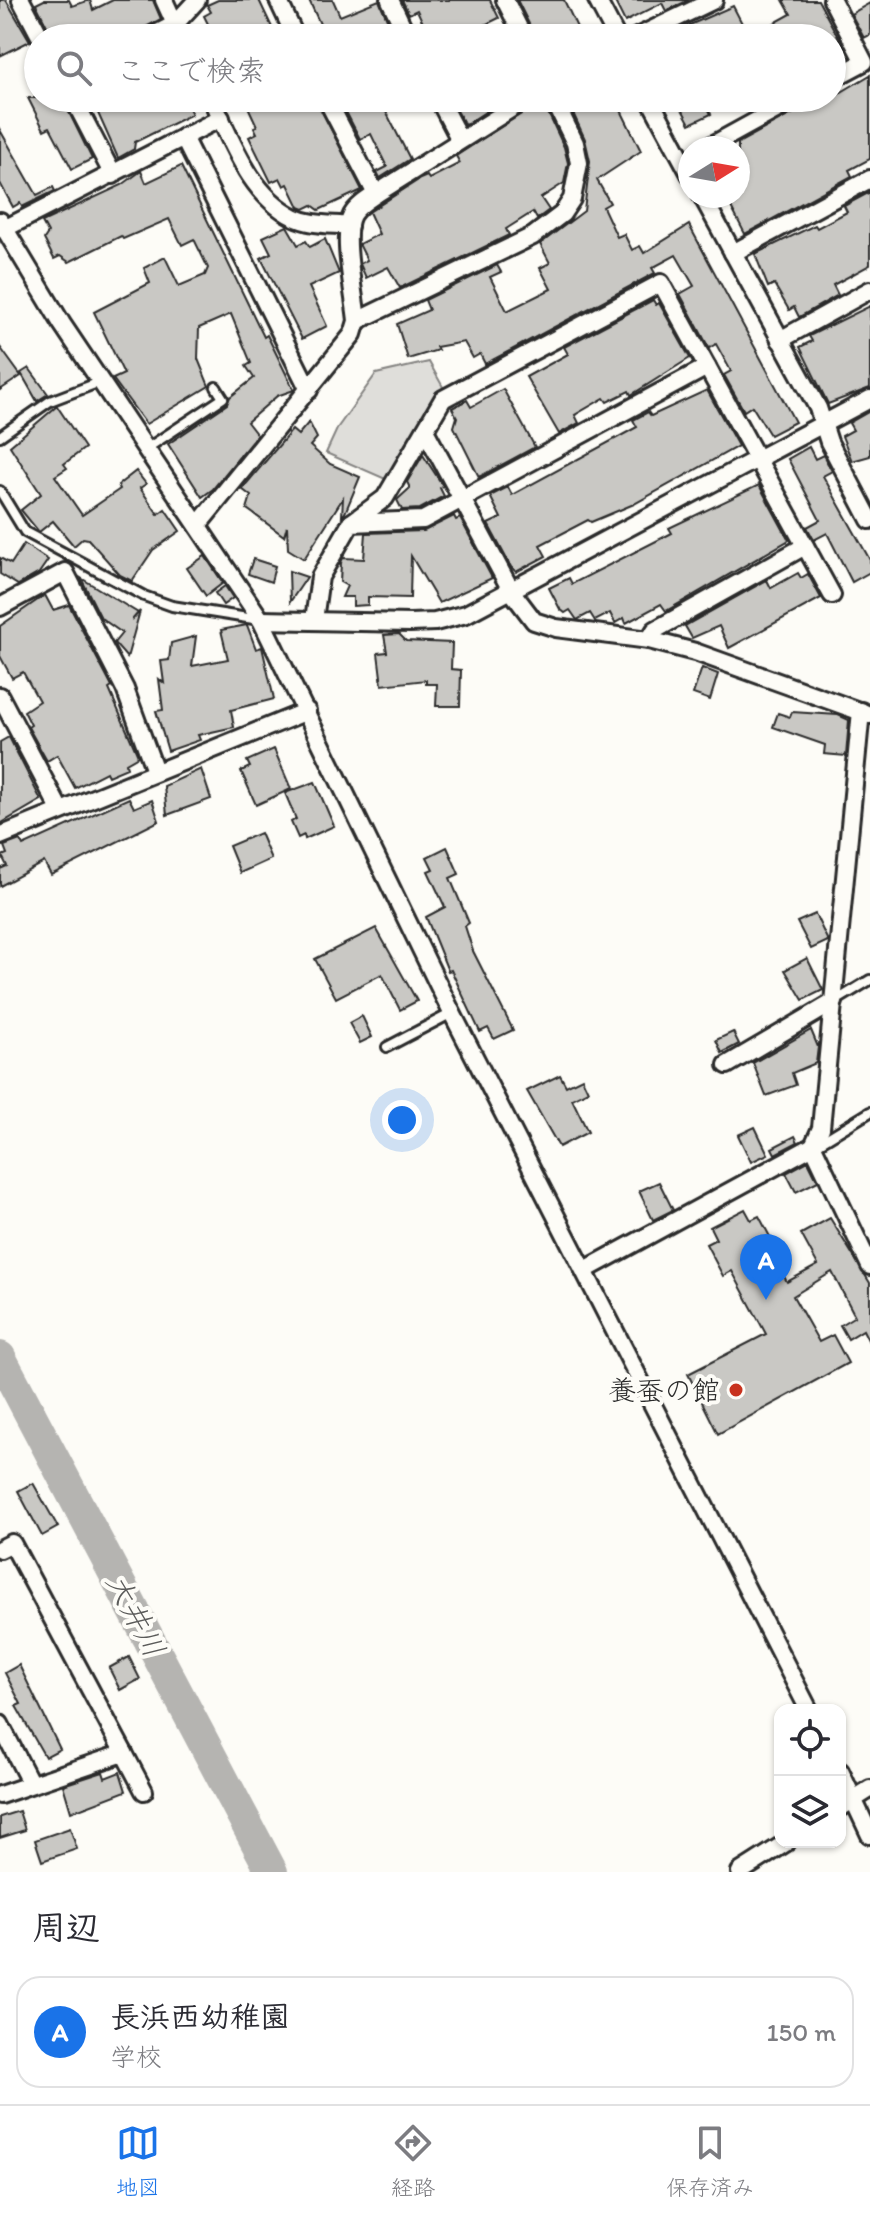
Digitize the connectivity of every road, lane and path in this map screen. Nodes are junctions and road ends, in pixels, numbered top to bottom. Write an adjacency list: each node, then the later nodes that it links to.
1 (21, 0): 10 (street)
2 (164, 0): 11 (street)
3 (197, 0): 12 (street)
4 (278, 0): 13 (street)
5 (390, 0): 14 (street)
6 (505, 0): 15 (street)
7 (597, 0): 16 (street)
8 (714, 0): 17 (street)
9 (832, 0): 18 (street)
10 (34, 24)
11 (175, 24)
12 (182, 24)
13 (289, 24)
14 (401, 24)
15 (517, 24)
16 (610, 24)
17 (664, 24)
18 (844, 24)
19 (846, 27): 20 (street)
20 (846, 72)
21 (80, 112): 34 (street)
22 (218, 112): 29 (street)
23 (333, 112): 36 (street)
24 (445, 112): 32 (street)
25 (505, 112): 32 (street)
26 (560, 112): 42 (street)
27 (657, 112): 33 (street)
28 (773, 112): 30 (street)
29 (221, 118): 31 (street); 39 (street)
30 (729, 136)
31 (183, 137): 34 (street); 47 (street)
32 (460, 140): 36 (street)
33 (678, 147)
34 (113, 175): 38 (street)
35 (870, 179): 40 (street)
36 (376, 194): 39 (street)
37 (709, 208): 40 (street)
38 (2, 225): 45 (street)
39 (349, 226): 42 (street)
40 (733, 253): 43 (street)
41 (870, 290): 43 (street)
42 (357, 321): 47 (street)
43 (780, 340): 49 (street)
44 (707, 367): 50 (street); 53 (street); 56 (street)
45 (100, 381): 51 (lane); 52 (street)
46 (216, 387): 52 (lane)
47 (309, 390): 59 (street)
48 (870, 399): 49 (street)
49 (824, 424): 53 (street); 55 (street)
50 (426, 432): 56 (street); 58 (street)
51 (0, 436)
52 (146, 449): 59 (street)
53 (758, 460): 60 (street); 62 (street)
54 (0, 491): 61 (lane)
55 (865, 499): 57 (street)
56 (461, 500): 58 (street); 62 (street)
57 (870, 520)
58 (351, 523): 66 (street)
59 (198, 525): 65 (street)
60 (805, 546): 63 (street); 67 (street)
61 (69, 565): 64 (street); 65 (lane); 72 (street)
62 (512, 592): 66 (street); 67 (street)
63 (832, 595)
64 (0, 607)
65 (261, 620): 66 (street); 69 (street)
66 (314, 620)
67 (649, 640): 70 (street)
68 (0, 696): 71 (street)
69 (307, 711): 72 (street); 77 (street)
70 (865, 713): 76 (street)
71 (6, 721): 73 (street)
72 (155, 771): 73 (street)
73 (60, 810): 74 (street)
74 (0, 836)
75 (870, 980): 76 (lane)
76 (834, 1002): 79 (street); 81 (street)
77 (452, 1013): 78 (lane); 83 (street)
78 (387, 1047)
79 (727, 1065)
80 (870, 1112): 81 (lane)
81 (813, 1146): 82 (street); 83 (street)
82 (870, 1266)
83 (585, 1270): 85 (street)
84 (0, 1549): 87 (street)
85 (806, 1704)
86 (0, 1724): 89 (street)
87 (124, 1753): 89 (street); 91 (street)
88 (841, 1776): 93 (street)
89 (31, 1784): 92 (street)
90 (870, 1789): 93 (street)
91 (144, 1791)
92 (0, 1795)
93 (847, 1803): 94 (street)
94 (870, 1835)
95 (778, 1848): 96 (street)
96 (740, 1872)

